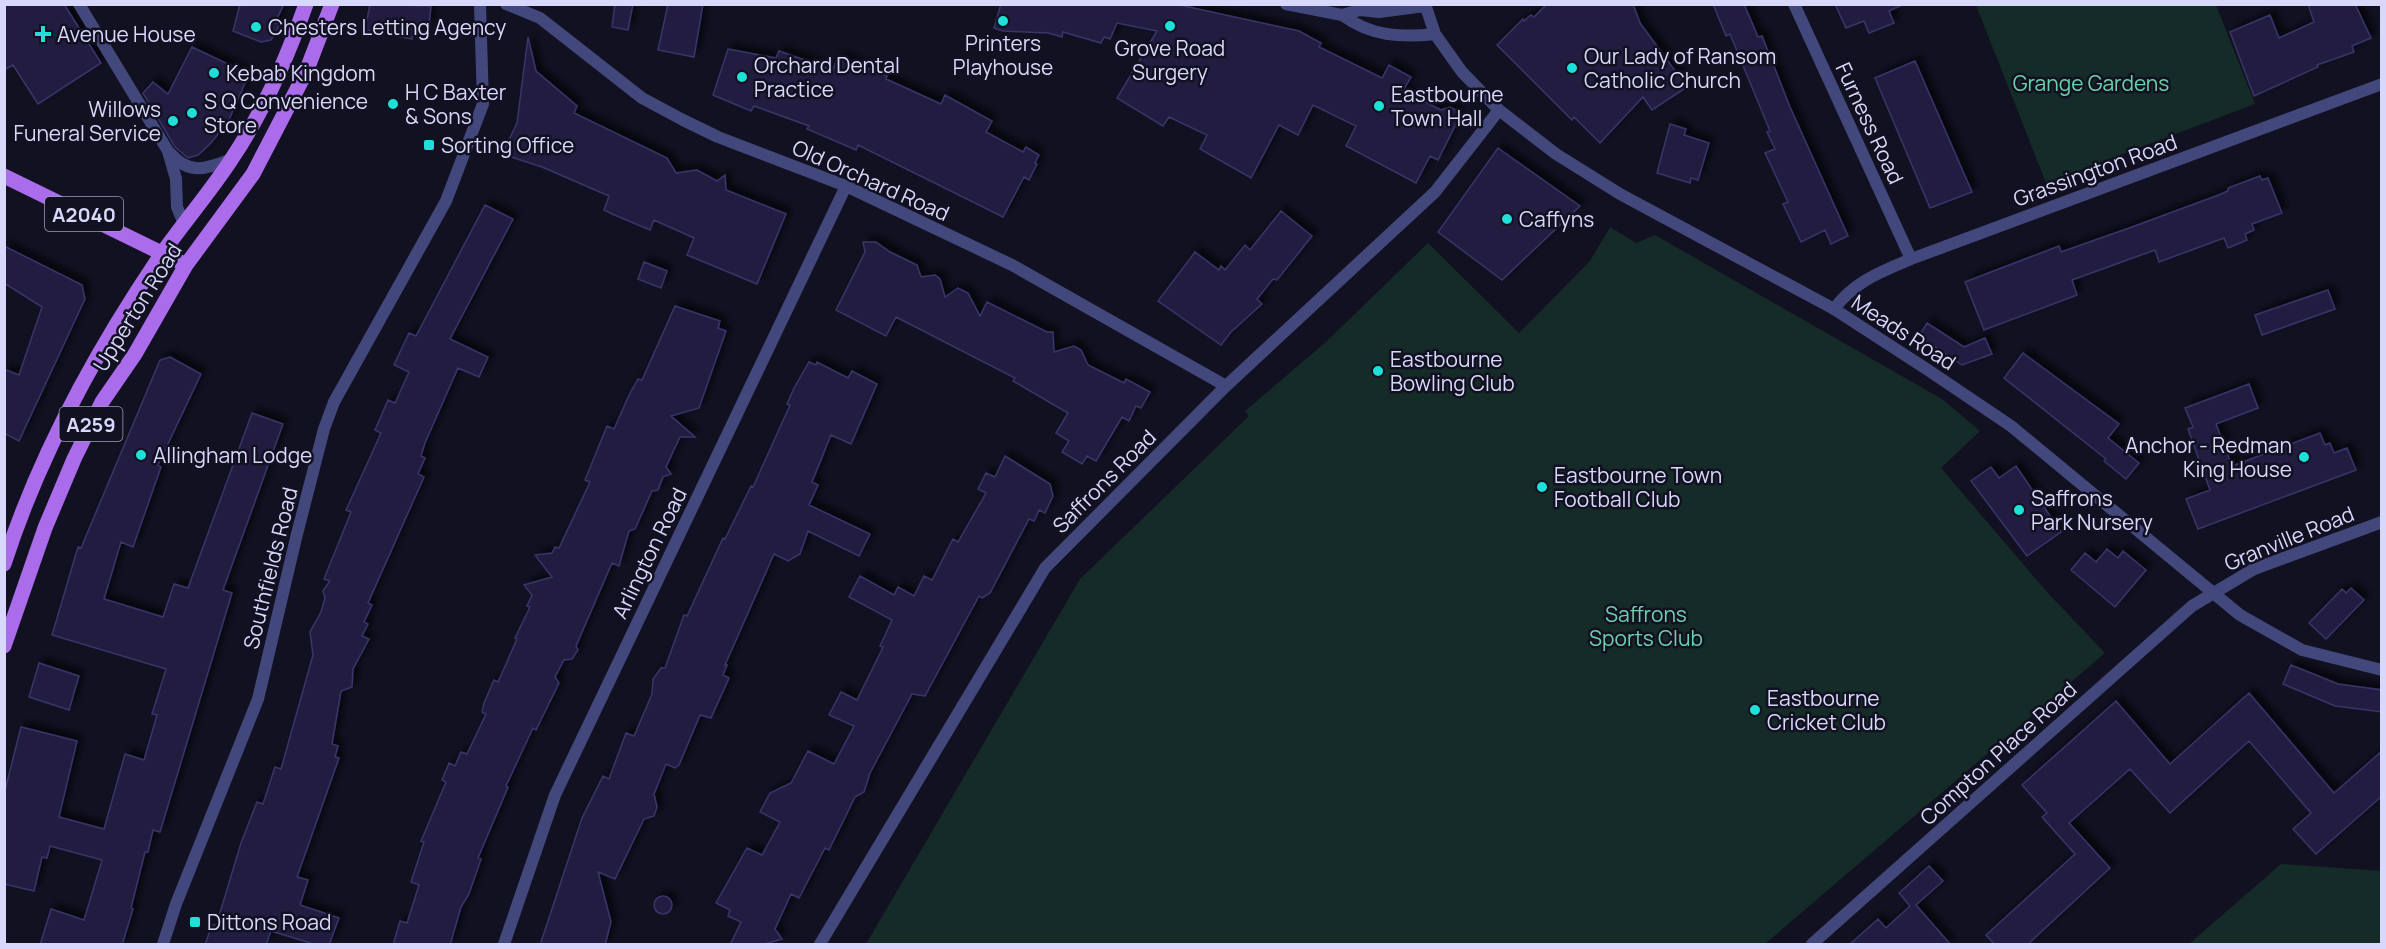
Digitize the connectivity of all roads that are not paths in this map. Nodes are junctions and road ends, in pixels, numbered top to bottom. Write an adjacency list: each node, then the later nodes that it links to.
1 (79, 4): 13 (street)
2 (306, 4): 14 (main road, Upperton Road / A259)
3 (332, 4): 20 (main road, Upperton Road / A259)
4 (480, 4): 28 (street, Southfields Road)
5 (506, 4): 16 (street, Old Orchard Road)
6 (1286, 4): 9 (street)
7 (1794, 4): 19 (street, Furness Road)
8 (1429, 5): 9 (street); 10 (street, Meads Road)
9 (1342, 15): 10 (street)
10 (1435, 33): 12 (street, Meads Road)
11 (2382, 84): 19 (street, Grassington Road)
12 (1499, 110): 21 (street, Meads Road); 22 (street, Saffrons Road)
13 (168, 151): 14 (street); 17 (street)
14 (232, 159): 17 (main road, Upperton Road / A259)
15 (4, 176): 18 (main road, A2040)
16 (846, 186): 22 (street, Old Orchard Road); 29 (street, Arlington Road)
17 (184, 224): 18 (main road, Upperton Road / A259)
18 (163, 252): 20 (main road, A2040); 24 (main road, Upperton Road / A259)
19 (1911, 259): 21 (street, Grassington Road)
20 (186, 265): 26 (main road, Upperton Road / A259)
21 (1834, 309): 25 (street, Meads Road)
22 (1226, 386): 30 (street, Saffrons Road)
23 (2382, 522): 25 (street, Granville Road)
24 (4, 564)
25 (2212, 592): 27 (street, Meads Road); 31 (street, Compton Place Road)
26 (4, 646)
27 (2382, 670)
28 (163, 945)
29 (504, 945)
30 (820, 945)
31 (1812, 945)

